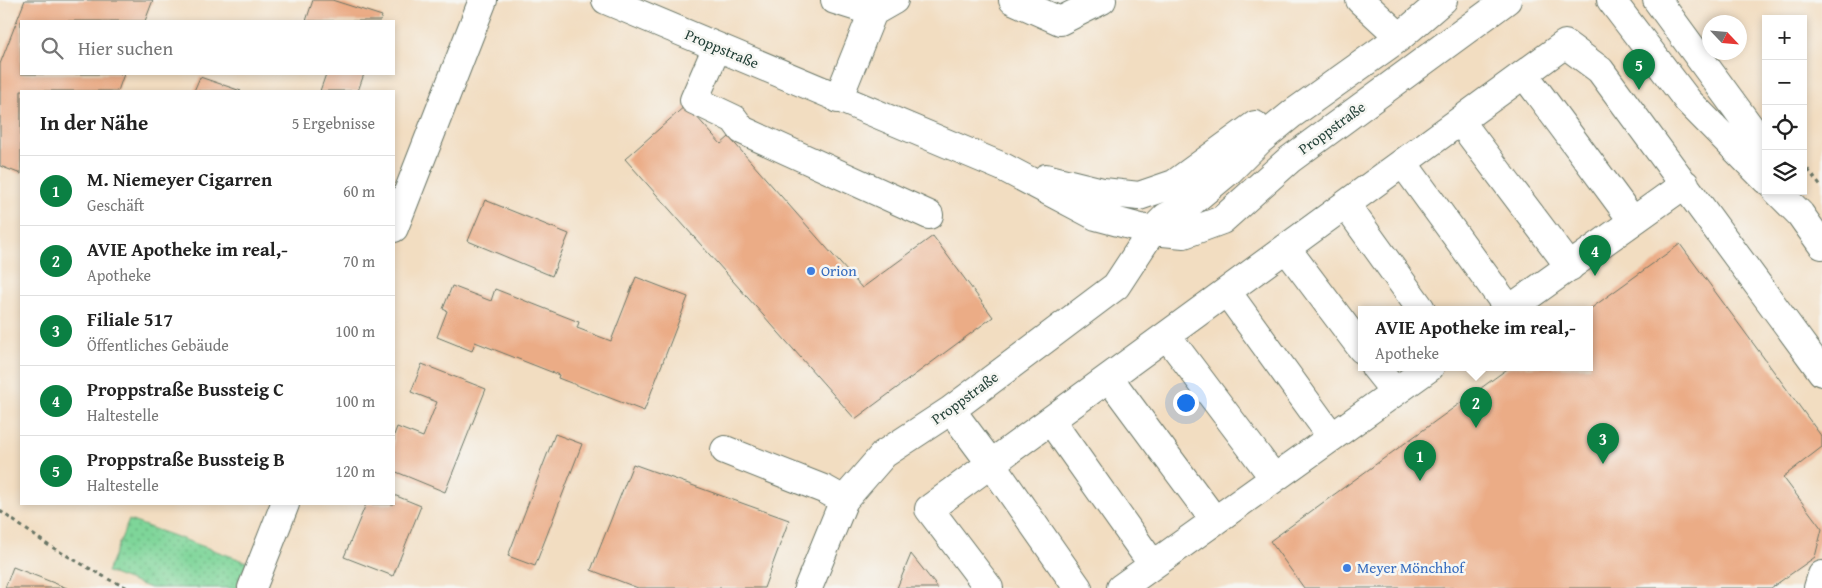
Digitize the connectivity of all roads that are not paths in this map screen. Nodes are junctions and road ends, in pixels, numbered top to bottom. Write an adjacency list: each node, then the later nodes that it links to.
1 (483, 0): 29 (street)
2 (606, 0): 13 (street, Proppstraße)
3 (1013, 0): 4 (street)
4 (1102, 0)
5 (1360, 0): 12 (street)
6 (1443, 0): 12 (street, Proppstraße)
7 (1506, 0): 30 (street, Proppstraße)
8 (1611, 0): 21 (street)
9 (1657, 0): 18 (street)
10 (840, 1): 11 (street)
11 (884, 6): 15 (street)
12 (1400, 37): 16 (street, Proppstraße)
13 (717, 48): 15 (street, Proppstraße); 27 (street)
14 (1524, 74): 17 (street); 22 (street); 28 (street)
15 (838, 99): 20 (street, Proppstraße)
16 (1292, 114): 24 (street, Proppstraße); 30 (street, Proppstraße)
17 (1460, 121): 19 (street); 33 (street)
18 (1762, 143)
19 (1404, 163): 26 (street); 36 (street)
20 (1003, 167): 24 (street, Proppstraße); 30 (street, Proppstraße)
21 (1762, 176)
22 (1685, 184): 28 (street); 42 (street)
23 (1783, 195): 25 (street)
24 (1139, 196): 30 (street)
25 (1794, 203): 31 (street)
26 (1346, 205): 32 (street); 35 (street)
27 (929, 214)
28 (1633, 221): 33 (street)
29 (395, 225)
30 (1152, 231): 45 (street, Proppstraße)
31 (1822, 245)
32 (1286, 248): 34 (street); 39 (street)
33 (1570, 267): 37 (street)
34 (1227, 292): 38 (street); 47 (street)
35 (1419, 306)
36 (1508, 306)
37 (1514, 306)
38 (1167, 336): 43 (street); 50 (street)
39 (1358, 344)
40 (1378, 371): 44 (street)
41 (1424, 371): 44 (street)
42 (1822, 372)
43 (1108, 378): 46 (street); 53 (street)
44 (1395, 392): 47 (street)
45 (951, 410): 49 (street); 51 (street, Proppstraße)
46 (1051, 421): 49 (street); 55 (street)
47 (1332, 437): 50 (street)
48 (725, 450): 51 (street)
49 (992, 464): 58 (street); 59 (street)
50 (1274, 478): 53 (street)
51 (844, 500): 57 (street, Proppstraße)
52 (285, 505): 56 (street)
53 (1214, 521): 55 (street)
54 (1822, 575): 60 (street)
55 (1143, 579)
56 (252, 588)
57 (808, 588)
58 (989, 588)
59 (1078, 588)
60 (1818, 588)

